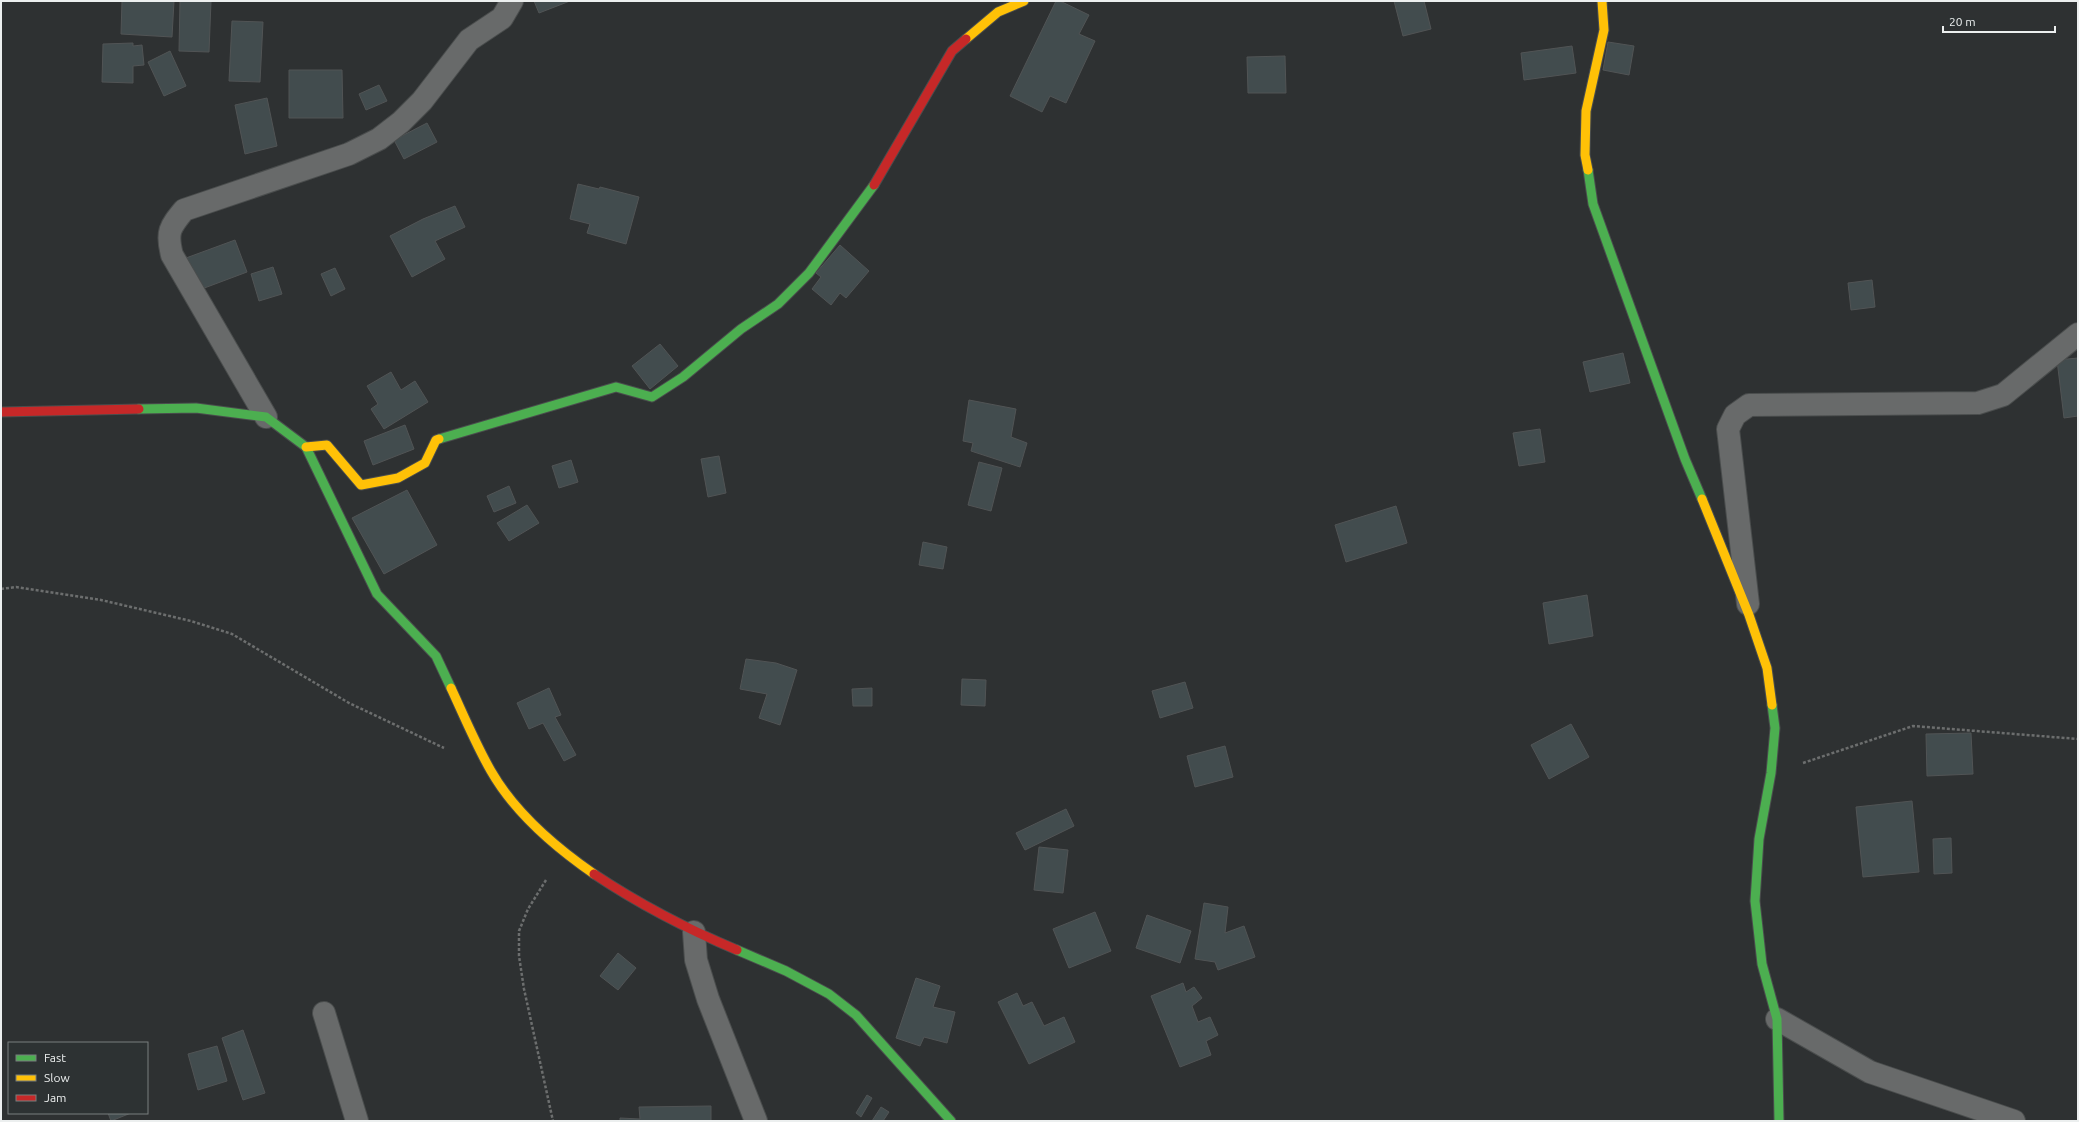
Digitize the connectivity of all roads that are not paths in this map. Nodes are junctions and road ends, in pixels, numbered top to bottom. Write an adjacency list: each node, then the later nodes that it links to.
1 (512, 1): 6 (street)
2 (1024, 1): 7 (street)
3 (1602, 1): 8 (street)
4 (2078, 334): 8 (street)
5 (1, 412): 6 (street)
6 (266, 417): 7 (street)
7 (306, 447): 9 (street)
8 (1749, 615): 11 (street)
9 (694, 932): 13 (street); 14 (street)
10 (324, 1013): 12 (street)
11 (1777, 1019): 15 (street); 16 (street)
12 (357, 1121)
13 (756, 1121)
14 (951, 1121)
15 (1779, 1121)
16 (2014, 1121)

